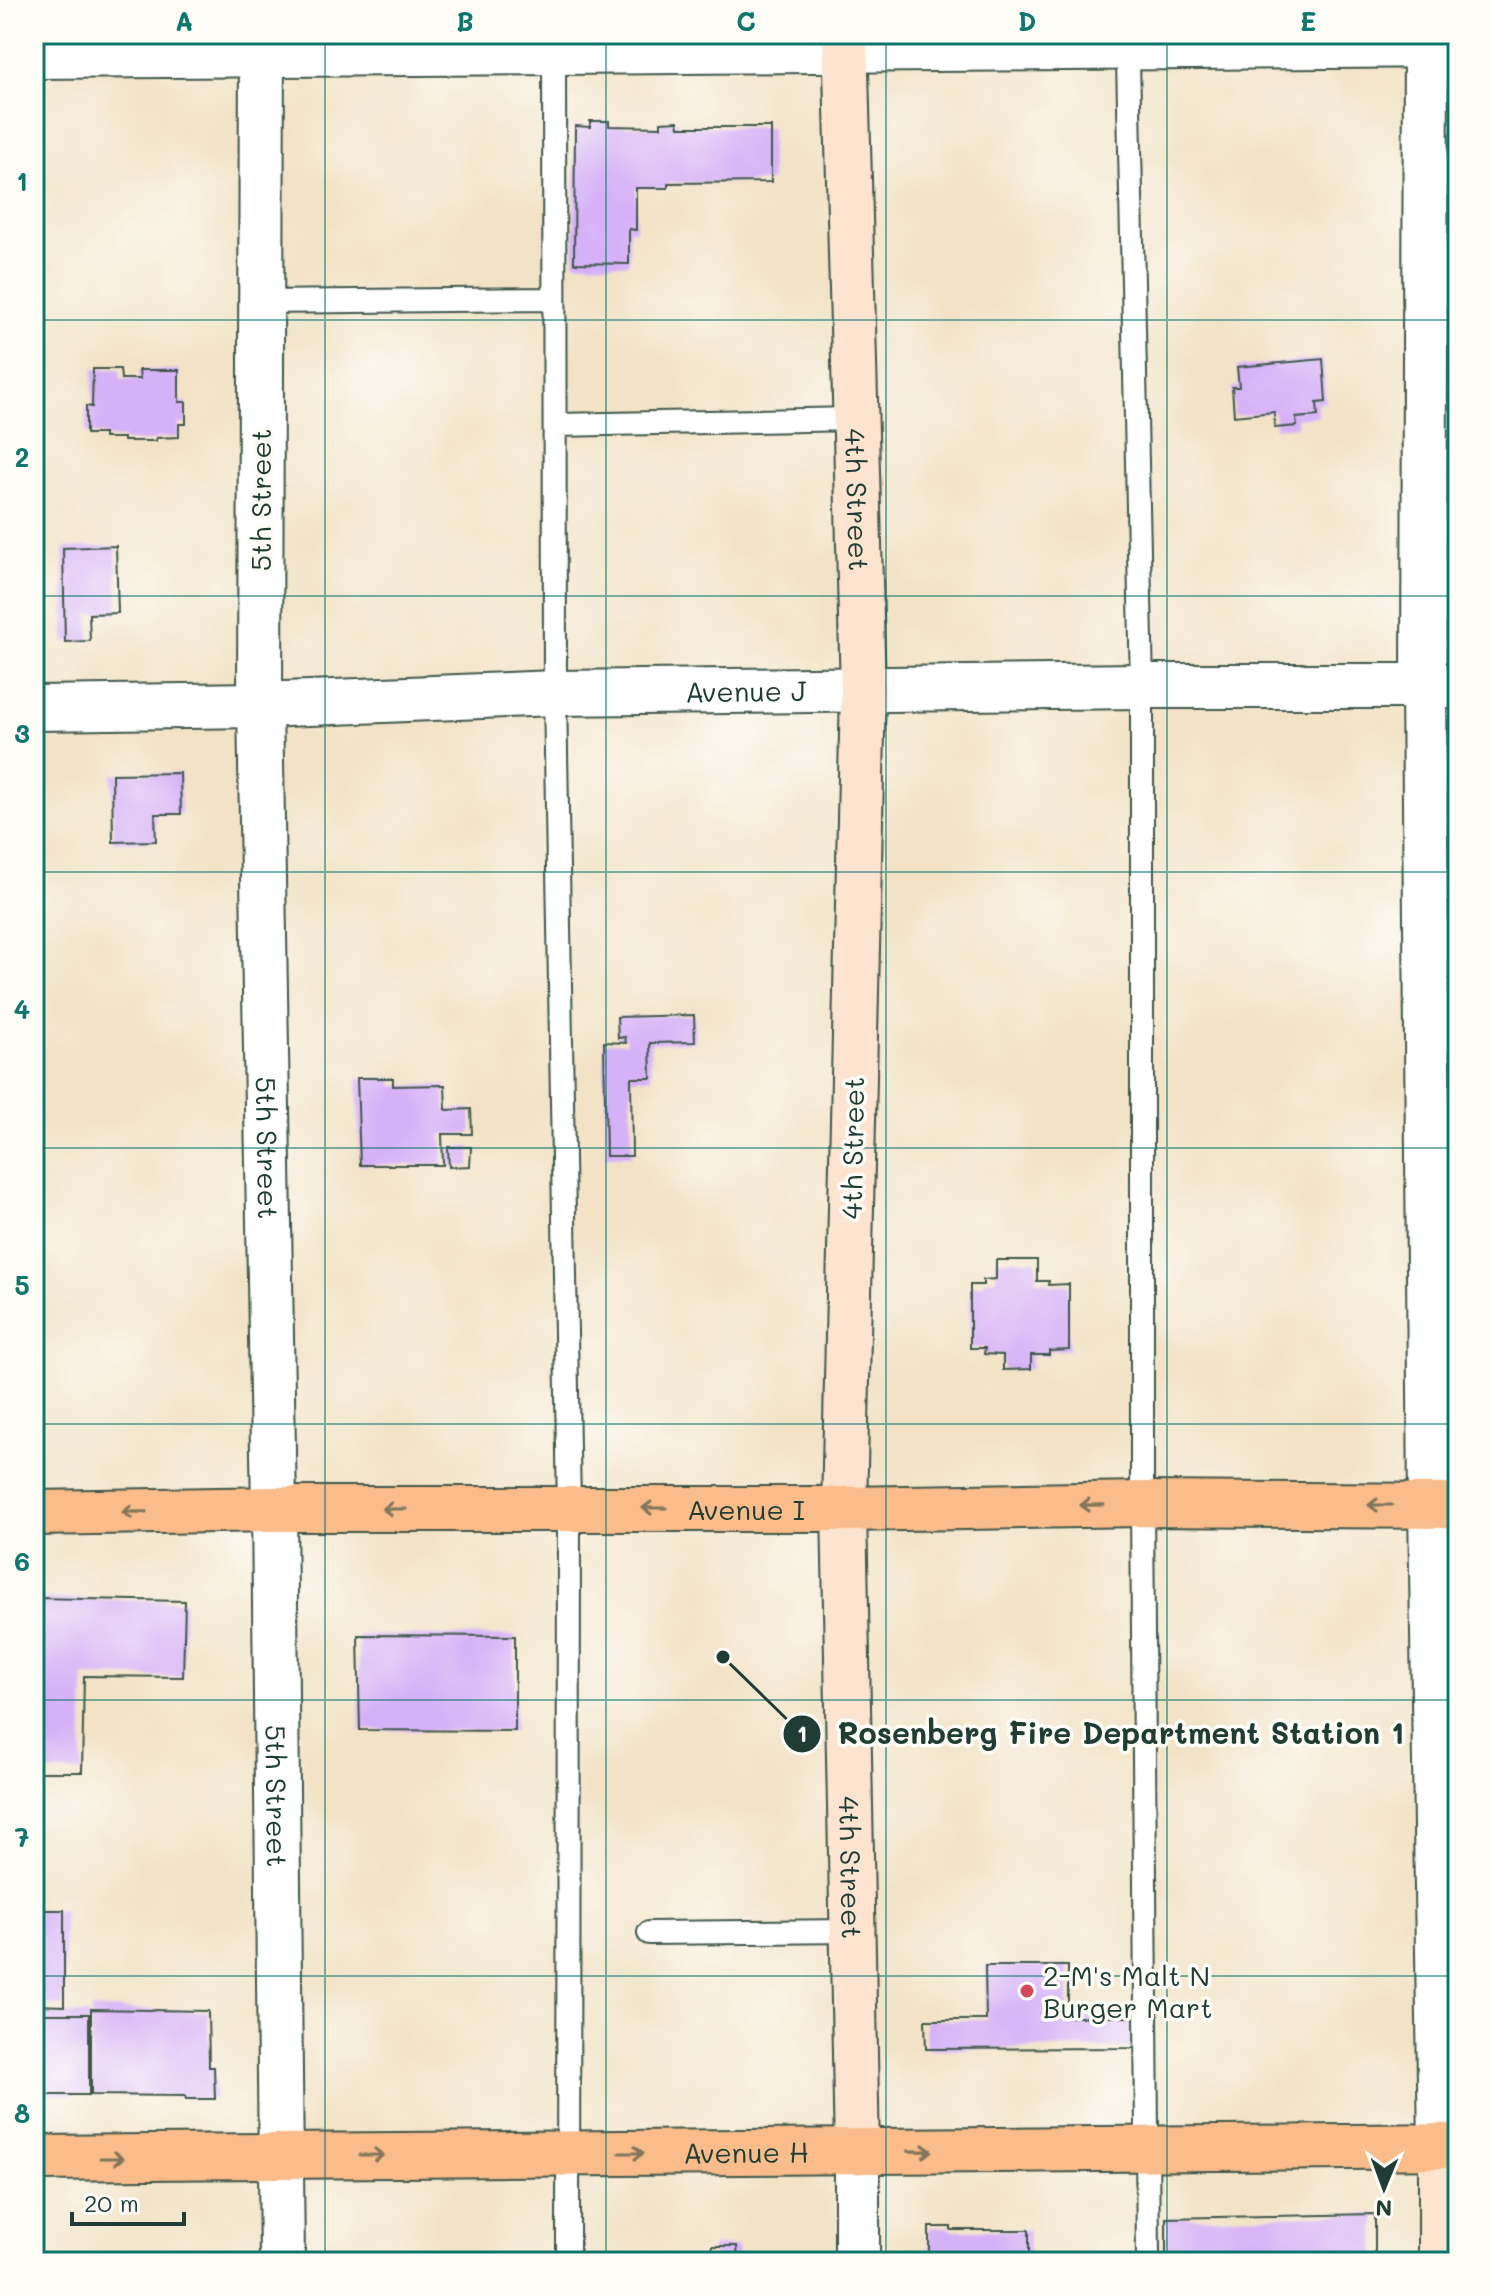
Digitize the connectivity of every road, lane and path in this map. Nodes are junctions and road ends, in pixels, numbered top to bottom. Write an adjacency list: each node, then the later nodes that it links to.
1 (1135, 41): 2 (street); 3 (street); 11 (lane)
2 (846, 42): 4 (street); 9 (street, 4th Street)
3 (1437, 42): 12 (street)
4 (554, 43): 5 (street); 7 (lane)
5 (262, 44): 6 (street); 8 (street, 5th Street)
6 (34, 56)
7 (554, 299): 8 (lane); 10 (lane)
8 (261, 302): 15 (street, 5th Street)
9 (856, 419): 10 (lane); 13 (street, 4th Street)
10 (555, 425): 14 (lane)
11 (1142, 686): 12 (street, Avenue J); 13 (street, Avenue J); 17 (lane)
12 (1441, 686): 18 (street)
13 (863, 690): 14 (street, Avenue J); 21 (street, 4th Street)
14 (555, 693): 15 (street, Avenue J); 19 (lane)
15 (260, 705): 16 (street, Avenue J); 20 (street, 5th Street)
16 (34, 708)
17 (1142, 1504): 18 (main road, Avenue I, one-way to 17); 21 (main road, Avenue I, one-way to 21); 26 (lane)
18 (1445, 1506): 25 (street)
19 (569, 1508): 20 (main road, Avenue I, one-way to 20); 21 (main road, Avenue I, one-way to 19); 28 (lane)
20 (274, 1509): 22 (main road, Avenue I, one-way to 22); 29 (street, 5th Street)
21 (844, 1509): 23 (street, 4th Street)
22 (34, 1513)
23 (852, 1931): 24 (lane); 27 (street, 4th Street)
24 (649, 1933)
25 (1449, 2146): 26 (main road, Avenue H); 35 (street)
26 (1147, 2149): 27 (main road, Avenue H, one-way to 26); 34 (lane)
27 (857, 2152): 28 (main road, Avenue H, one-way to 27); 33 (street, 4th Street)
28 (568, 2154): 29 (main road, Avenue H, one-way to 28); 32 (lane)
29 (282, 2156): 30 (main road, Avenue H, one-way to 29); 31 (street, 5th Street)
30 (34, 2158)
31 (282, 2262)
32 (568, 2262)
33 (857, 2262)
34 (1148, 2262)
35 (1441, 2262)

